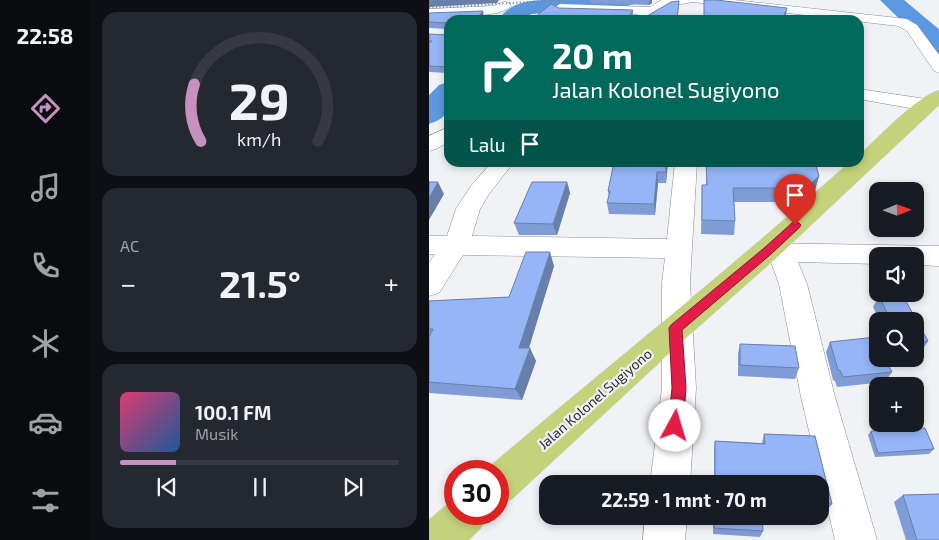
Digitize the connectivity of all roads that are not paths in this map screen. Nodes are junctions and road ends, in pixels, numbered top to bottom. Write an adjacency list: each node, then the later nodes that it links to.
1 (688, 0): 5 (street)
2 (698, 0): 8 (street)
3 (505, 6): 6 (street)
4 (560, 8): 5 (street)
5 (653, 11): 7 (street)
6 (429, 13)
7 (646, 15)
8 (794, 15)
9 (864, 21): 10 (street)
10 (939, 68)
11 (864, 94): 12 (street)
12 (932, 100): 15 (main road, Jalan Kolonel Sugiyono)
13 (444, 136): 14 (street)
14 (429, 145)
15 (864, 165)
16 (500, 167): 20 (street)
17 (685, 167): 21 (street)
18 (862, 167): 22 (main road, Jalan Kolonel Sugiyono)
19 (429, 246): 20 (street)
20 (455, 246): 21 (street); 24 (street)
21 (677, 248): 25 (street)
22 (774, 252): 23 (street); 25 (main road, Jalan Kolonel Sugiyono); 32 (street)
23 (939, 256)
24 (429, 286)
25 (676, 328): 26 (main road, Jalan Kolonel Sugiyono); 27 (street)
26 (509, 475)
27 (671, 475)
28 (455, 525): 30 (main road)
29 (666, 525): 31 (street)
30 (438, 540)
31 (664, 540)
32 (856, 540)

